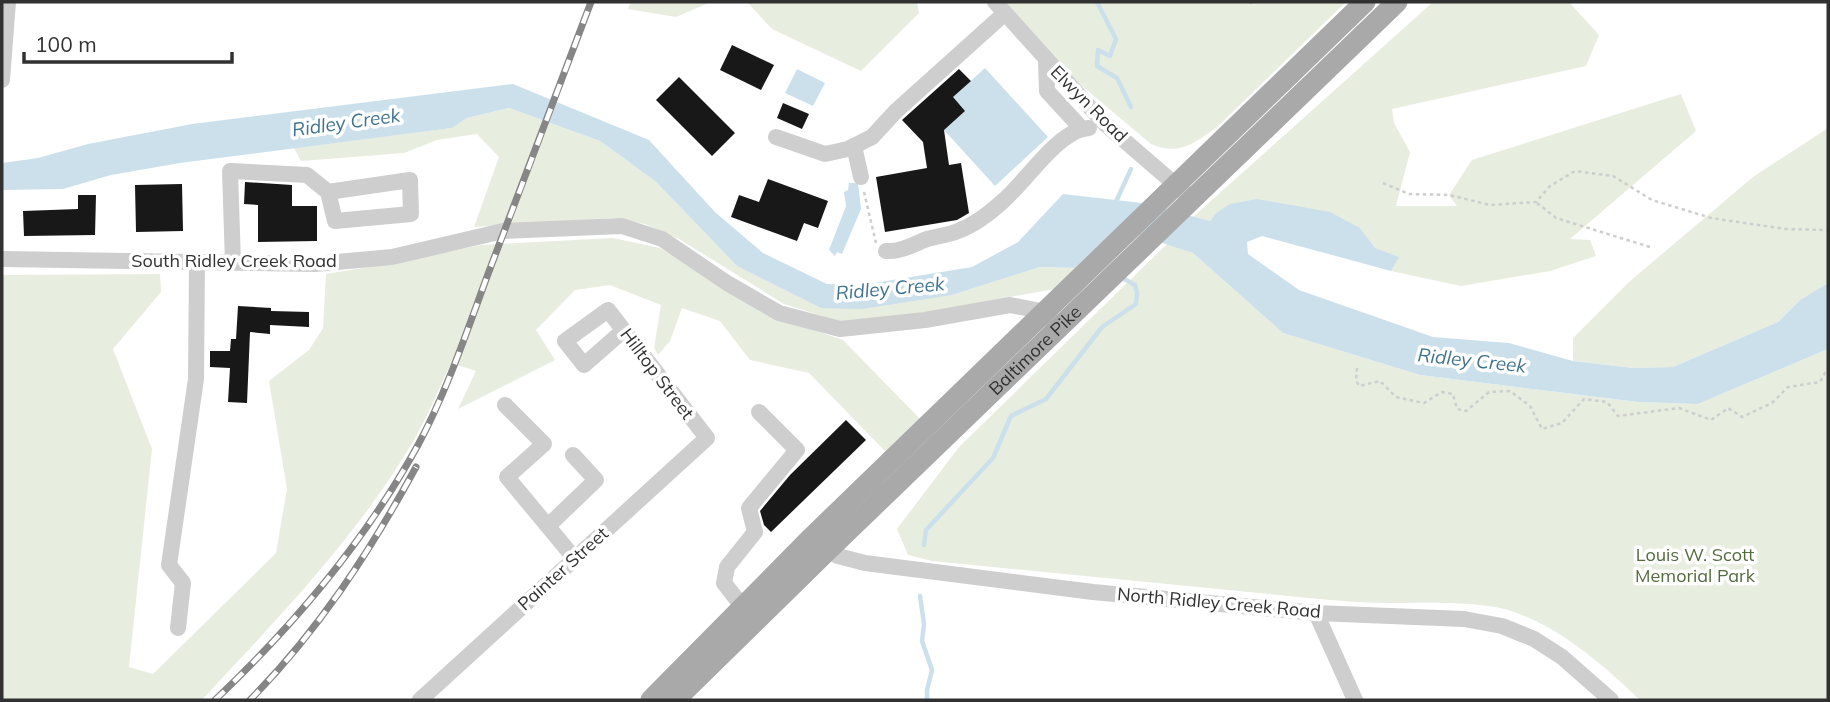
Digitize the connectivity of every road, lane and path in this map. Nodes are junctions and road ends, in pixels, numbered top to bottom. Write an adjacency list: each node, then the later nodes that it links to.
1 (8, 2): 6 (street)
2 (1365, 2): 13 (main road, Baltimore Pike)
3 (1397, 2): 16 (main road, Baltimore Pike)
4 (1000, 8): 5 (street, Elwyn Road); 10 (street)
5 (1046, 61): 7 (street, Elwyn Road); 8 (street)
6 (2, 80)
7 (1104, 123): 8 (street); 13 (street, Elwyn Road)
8 (1082, 129): 19 (street)
9 (776, 137): 10 (street)
10 (854, 146): 11 (street)
11 (861, 177): 19 (path)
12 (1383, 183): 15 (path)
13 (1175, 185): 16 (street, Elwyn Road); 23 (main road, Baltimore Pike)
14 (328, 192): 14 (street); 22 (street)
15 (1536, 202): 17 (path); 18 (path)
16 (1186, 205): 23 (main road, Baltimore Pike)
17 (1828, 230)
18 (1650, 247)
19 (886, 251)
20 (2, 259): 21 (street, South Ridley Creek Road)
21 (197, 263): 22 (street, South Ridley Creek Road); 36 (street)
22 (233, 263): 23 (street, South Ridley Creek Road)
23 (1051, 319): 32 (main road, Baltimore Pike)
24 (624, 330): 24 (street, Hilltop Street); 29 (street, Hilltop Street)
25 (1357, 368): 26 (path)
26 (1828, 371)
27 (505, 405): 31 (street)
28 (759, 412): 34 (street)
29 (707, 438): 33 (street, Painter Street)
30 (573, 456): 31 (street)
31 (548, 526): 33 (street)
32 (819, 544): 34 (main road, Baltimore Pike); 35 (street, North Ridley Creek Road); 39 (main road, Baltimore Pike)
33 (575, 559): 37 (street, Painter Street)
34 (742, 606): 38 (main road, Baltimore Pike)
35 (1316, 613): 40 (street); 41 (street, North Ridley Creek Road)
36 (178, 628)
37 (420, 700)
38 (651, 700)
39 (675, 700)
40 (1355, 700)
41 (1611, 700)

